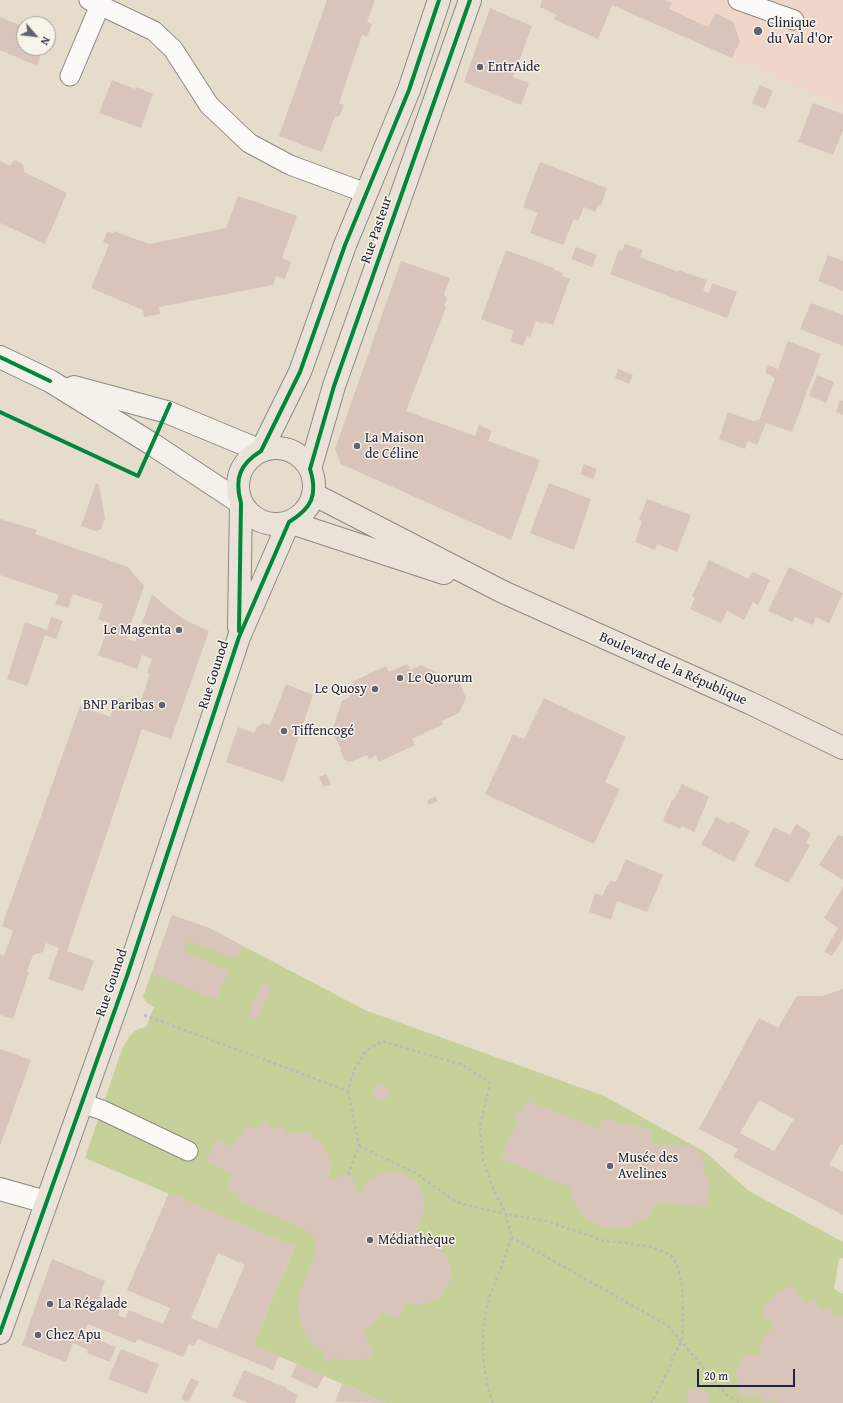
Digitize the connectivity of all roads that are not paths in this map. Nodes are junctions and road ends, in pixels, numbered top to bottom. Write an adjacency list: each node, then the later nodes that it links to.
1 (439, 0): 7 (main road, Rue Pasteur)
2 (470, 0): 11 (main road, Rue Pasteur)
3 (738, 0): 5 (lane)
4 (95, 2): 6 (lane); 7 (lane)
5 (794, 20)
6 (70, 76)
7 (366, 193): 10 (main road, Rue Pasteur)
8 (0, 358): 9 (main road)
9 (50, 380): 10 (main road); 13 (main road)
10 (261, 451): 11 (main road); 13 (main road)
11 (310, 469): 12 (main road)
12 (313, 494): 14 (main road); 15 (main road, Boulevard de la République)
13 (241, 503): 14 (main road); 16 (main road, Rue Gounod)
14 (289, 522): 15 (main road, Boulevard de la République); 16 (main road, Rue Gounod)
15 (503, 592): 17 (main road, Boulevard de la République)
16 (238, 637): 18 (main road, Rue Gounod)
17 (843, 748)
18 (81, 1103): 19 (lane); 21 (main road, Rue Gounod)
19 (188, 1151)
20 (0, 1189): 21 (street)
21 (46, 1202): 22 (main road, Rue Gounod)
22 (0, 1333)

